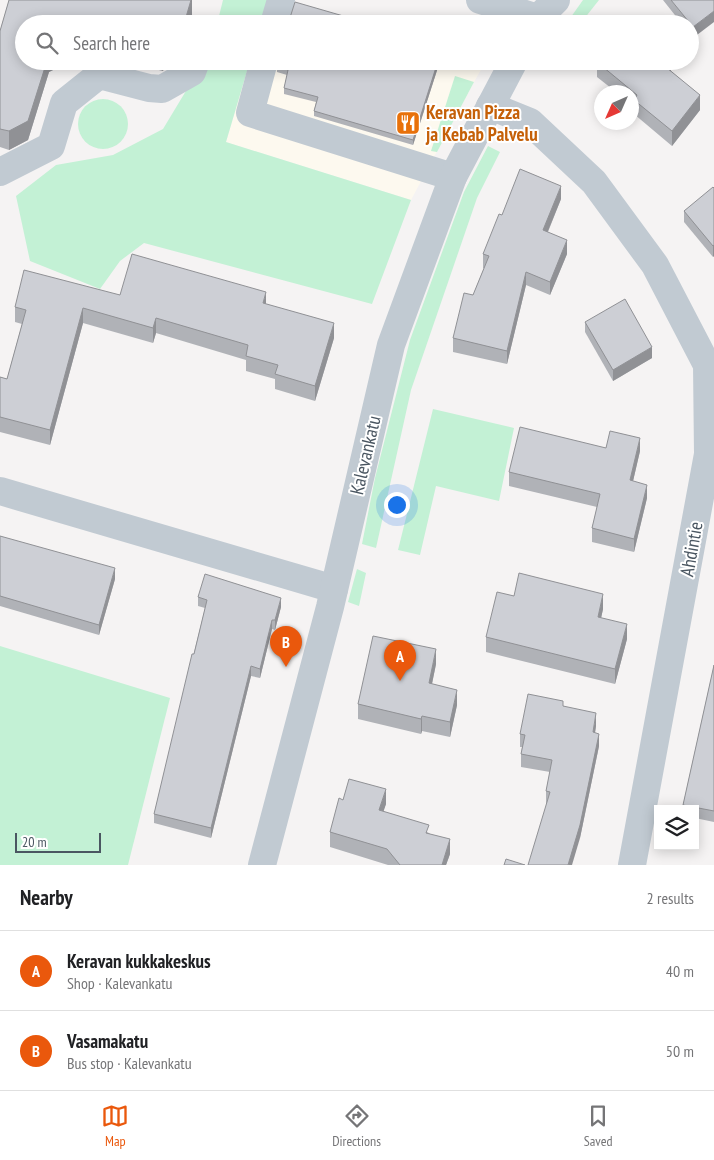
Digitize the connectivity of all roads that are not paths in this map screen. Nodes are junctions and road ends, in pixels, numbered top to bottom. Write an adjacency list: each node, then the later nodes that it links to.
1 (281, 0): 4 (street)
2 (480, 0): 3 (street)
3 (543, 14)
4 (277, 15)
5 (193, 70): 9 (street)
6 (262, 70): 10 (street)
7 (509, 70): 8 (street, Kalevankatu)
8 (490, 106): 10 (street, Kalevankatu); 14 (street, Ahdintie)
9 (0, 172)
10 (452, 177): 12 (street, Kalevankatu)
11 (0, 491): 12 (street)
12 (334, 589): 13 (street, Kalevankatu)
13 (262, 865)
14 (632, 865)

